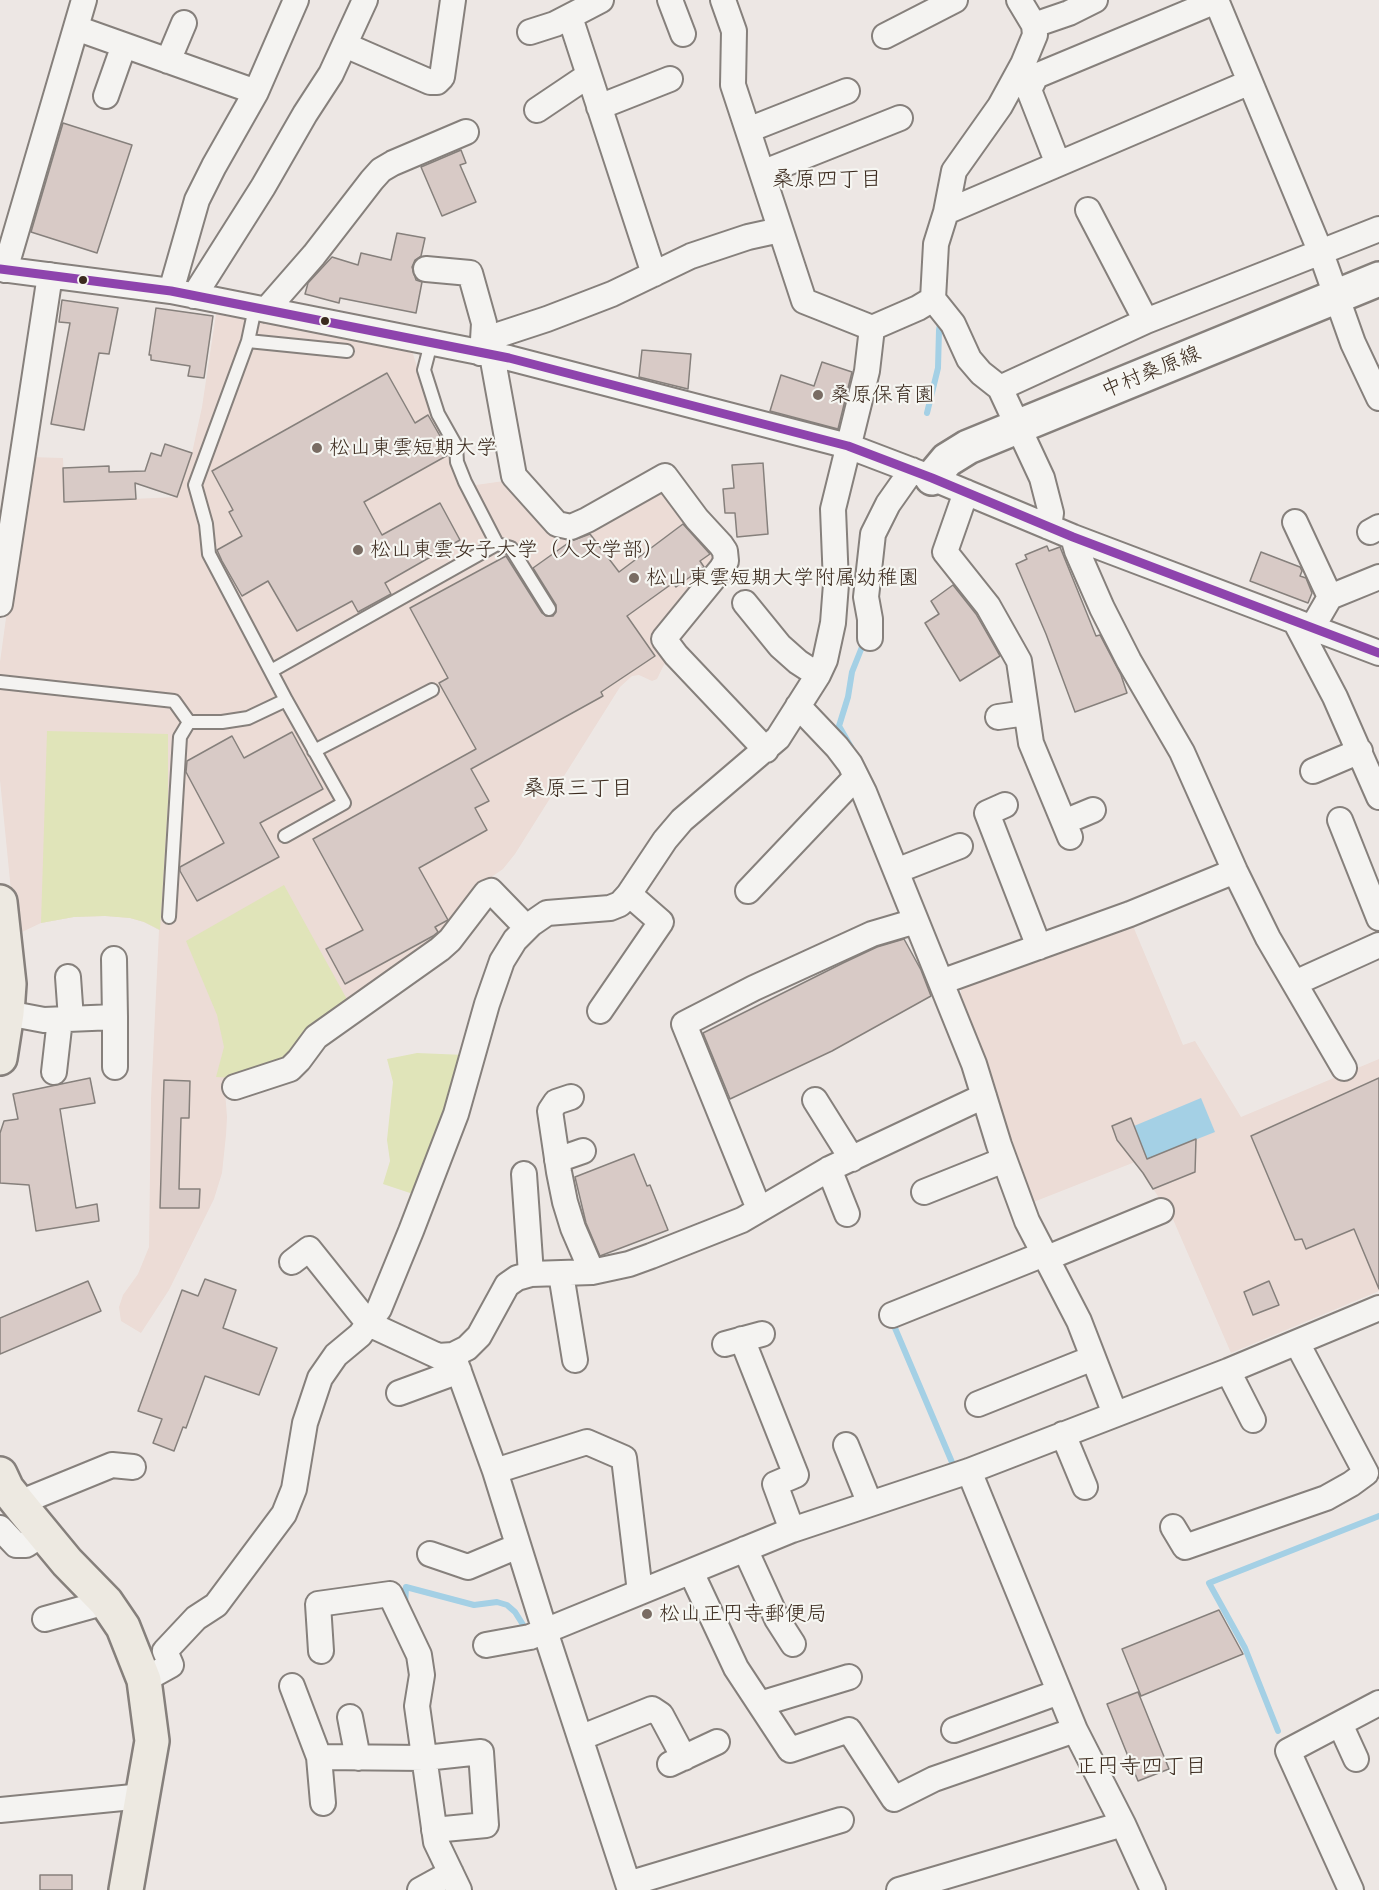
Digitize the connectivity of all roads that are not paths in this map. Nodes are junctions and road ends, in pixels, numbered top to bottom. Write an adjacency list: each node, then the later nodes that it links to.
1 (84, 0): 15 (street)
2 (296, 0): 26 (street)
3 (365, 0): 20 (street)
4 (453, 0): 20 (street)
5 (602, 0): 12 (street)
6 (670, 0): 17 (street)
7 (723, 0): 31 (street)
8 (955, 0): 18 (street)
9 (1019, 0): 14 (street)
10 (1095, 0): 14 (street)
11 (1216, 1): 24 (street); 33 (street)
12 (570, 17): 16 (street); 22 (street)
13 (184, 23): 21 (street)
14 (1034, 25): 36 (street)
15 (76, 28): 19 (street); 40 (street)
16 (530, 32)
17 (683, 34)
18 (885, 36)
19 (124, 45): 21 (street); 27 (street)
20 (345, 45): 45 (street)
21 (168, 61): 26 (street)
22 (589, 75): 28 (street); 29 (street)
23 (670, 79): 28 (street)
24 (1248, 83): 33 (street); 39 (street)
25 (848, 91): 31 (street)
26 (256, 92): 45 (street)
27 (106, 96)
28 (599, 107): 42 (street)
29 (537, 111)
30 (900, 118): 34 (street)
31 (748, 130): 34 (street)
32 (466, 132): 48 (street)
33 (1058, 164): 36 (street)
34 (762, 172): 38 (street)
35 (1088, 210): 49 (street)
36 (946, 212): 47 (street)
37 (1379, 229): 39 (street)
38 (780, 230): 42 (street); 50 (street)
39 (1321, 253): 46 (street); 49 (street)
40 (2, 269): 43 (street)
41 (426, 269): 53 (street)
42 (654, 274): 53 (street)
43 (50, 276): 45 (street); 65 (street)
44 (1379, 279): 46 (street, 中村桑原線)
45 (183, 293): 48 (street)
46 (1337, 296): 56 (street); 57 (street, 中村桑原線)
47 (933, 299): 50 (street); 55 (street)
48 (261, 309): 51 (lane); 52 (street)
49 (1146, 321): 55 (street)
50 (872, 328): 58 (street)
51 (248, 341): 54 (lane); 74 (lane)
52 (431, 343): 53 (street); 64 (lane)
53 (485, 349): 58 (street); 83 (street)
54 (347, 351)
55 (1000, 388): 57 (street)
56 (1379, 398)
57 (1017, 426): 59 (street, 中村桑原線); 62 (street)
58 (848, 446): 59 (street); 75 (street)
59 (922, 474): 60 (street); 72 (street)
60 (966, 492): 62 (street); 80 (street)
61 (1295, 522): 67 (street)
62 (1049, 527): 63 (street)
63 (1073, 537): 71 (street); 95 (street)
64 (497, 544): 70 (lane); 74 (lane)
65 (4, 546): 69 (street)
66 (1379, 577): 67 (street)
67 (1330, 597): 71 (street)
68 (745, 603): 75 (street)
69 (0, 604)
70 (549, 609)
71 (1303, 624): 73 (street); 85 (street)
72 (870, 638)
73 (1379, 653)
74 (271, 671): 78 (lane)
75 (818, 675): 79 (street)
76 (0, 682): 82 (lane)
77 (432, 690): 84 (lane)
78 (286, 700): 82 (lane); 84 (lane)
79 (798, 706): 83 (street); 87 (street)
80 (1026, 713): 81 (street); 90 (street)
81 (998, 717)
82 (189, 722): 99 (lane)
83 (766, 750): 97 (street)
84 (314, 751): 92 (lane)
85 (1360, 751): 86 (street); 88 (street)
86 (1313, 771)
87 (856, 777): 94 (street); 96 (street)
88 (1379, 797)
89 (1005, 805): 104 (street)
90 (1093, 810)
91 (1340, 820): 100 (street)
92 (285, 836)
93 (960, 846): 94 (street)
94 (896, 871): 101 (street)
95 (1235, 871): 104 (street); 108 (street)
96 (748, 891)
97 (629, 894): 102 (street); 109 (street)
98 (0, 902): 110 (main road)
99 (169, 917)
100 (1379, 918)
101 (916, 921): 107 (street); 128 (street)
102 (527, 928): 117 (street); 138 (street)
103 (1379, 945): 108 (street)
104 (1039, 947): 107 (street)
105 (114, 959): 111 (street)
106 (68, 977): 112 (street)
107 (941, 982): 118 (street)
108 (1295, 983): 115 (street)
109 (600, 1011)
110 (8, 1013): 112 (street); 113 (main road)
111 (115, 1017): 112 (street); 114 (street)
112 (65, 1019): 116 (street)
113 (0, 1058)
114 (115, 1067)
115 (1344, 1068)
116 (54, 1072)
117 (235, 1087)
118 (984, 1096): 122 (street); 124 (street)
119 (571, 1097): 123 (street)
120 (815, 1100): 122 (street)
121 (583, 1151): 123 (street)
122 (852, 1159): 125 (street)
123 (557, 1160): 133 (street)
124 (1004, 1160): 127 (street); 131 (street)
125 (829, 1169): 128 (street); 130 (street)
126 (524, 1174): 134 (street)
127 (924, 1192)
128 (759, 1209): 133 (street)
129 (1161, 1211): 131 (street)
130 (847, 1214)
131 (1045, 1256): 137 (street); 141 (street)
132 (292, 1262): 138 (street)
133 (592, 1272): 135 (street)
134 (531, 1274): 135 (street); 143 (street)
135 (561, 1274): 142 (street)
136 (1379, 1308): 140 (street)
137 (892, 1315)
138 (369, 1324): 143 (street); 172 (street)
139 (743, 1339): 159 (street)
140 (1297, 1343): 144 (street); 158 (street)
141 (1093, 1358): 146 (street); 147 (street)
142 (575, 1360)
143 (456, 1363): 145 (street); 152 (street)
144 (1228, 1371): 147 (street); 148 (street)
145 (399, 1393)
146 (978, 1404)
147 (1115, 1414): 149 (street)
148 (1253, 1420)
149 (1063, 1434): 153 (street); 155 (street)
150 (846, 1444): 156 (street)
151 (132, 1467): 157 (street)
152 (495, 1471): 160 (street); 164 (street)
153 (969, 1471): 156 (street); 174 (street)
154 (0, 1474): 157 (main road)
155 (1085, 1487)
156 (870, 1504): 159 (street)
157 (9, 1516): 165 (main road)
158 (1173, 1527)
159 (792, 1530): 161 (street)
160 (518, 1546): 162 (street); 167 (street)
161 (745, 1549): 163 (street); 168 (street)
162 (429, 1554)
163 (691, 1572): 164 (street); 176 (street)
164 (640, 1592): 167 (street)
165 (106, 1602): 166 (street); 172 (main road)
166 (45, 1619)
167 (545, 1631): 169 (street); 181 (street)
168 (793, 1644)
169 (486, 1645)
170 (321, 1651): 185 (street)
171 (835, 1673): 176 (street)
172 (144, 1680): 187 (main road)
173 (292, 1686): 183 (street)
174 (1059, 1692): 179 (street); 180 (street)
175 (1379, 1703): 178 (street)
176 (760, 1704): 180 (street)
177 (350, 1717): 184 (street)
178 (1340, 1724): 186 (street); 199 (street)
179 (954, 1730)
180 (1075, 1731): 191 (street)
181 (580, 1738): 182 (street); 194 (street)
182 (717, 1742)
183 (319, 1757): 184 (street); 188 (street)
184 (358, 1758): 185 (street)
185 (425, 1758): 192 (street); 192 (street)
186 (1356, 1759)
187 (143, 1796): 189 (street); 195 (main road)
188 (323, 1803)
189 (0, 1810)
190 (841, 1820): 194 (street)
191 (1123, 1824): 197 (street); 198 (street)
192 (434, 1830): 193 (street)
193 (455, 1882): 196 (street)
194 (629, 1887)
195 (126, 1890)
196 (420, 1890)
197 (899, 1890)
198 (1154, 1890)
199 (1351, 1890)

